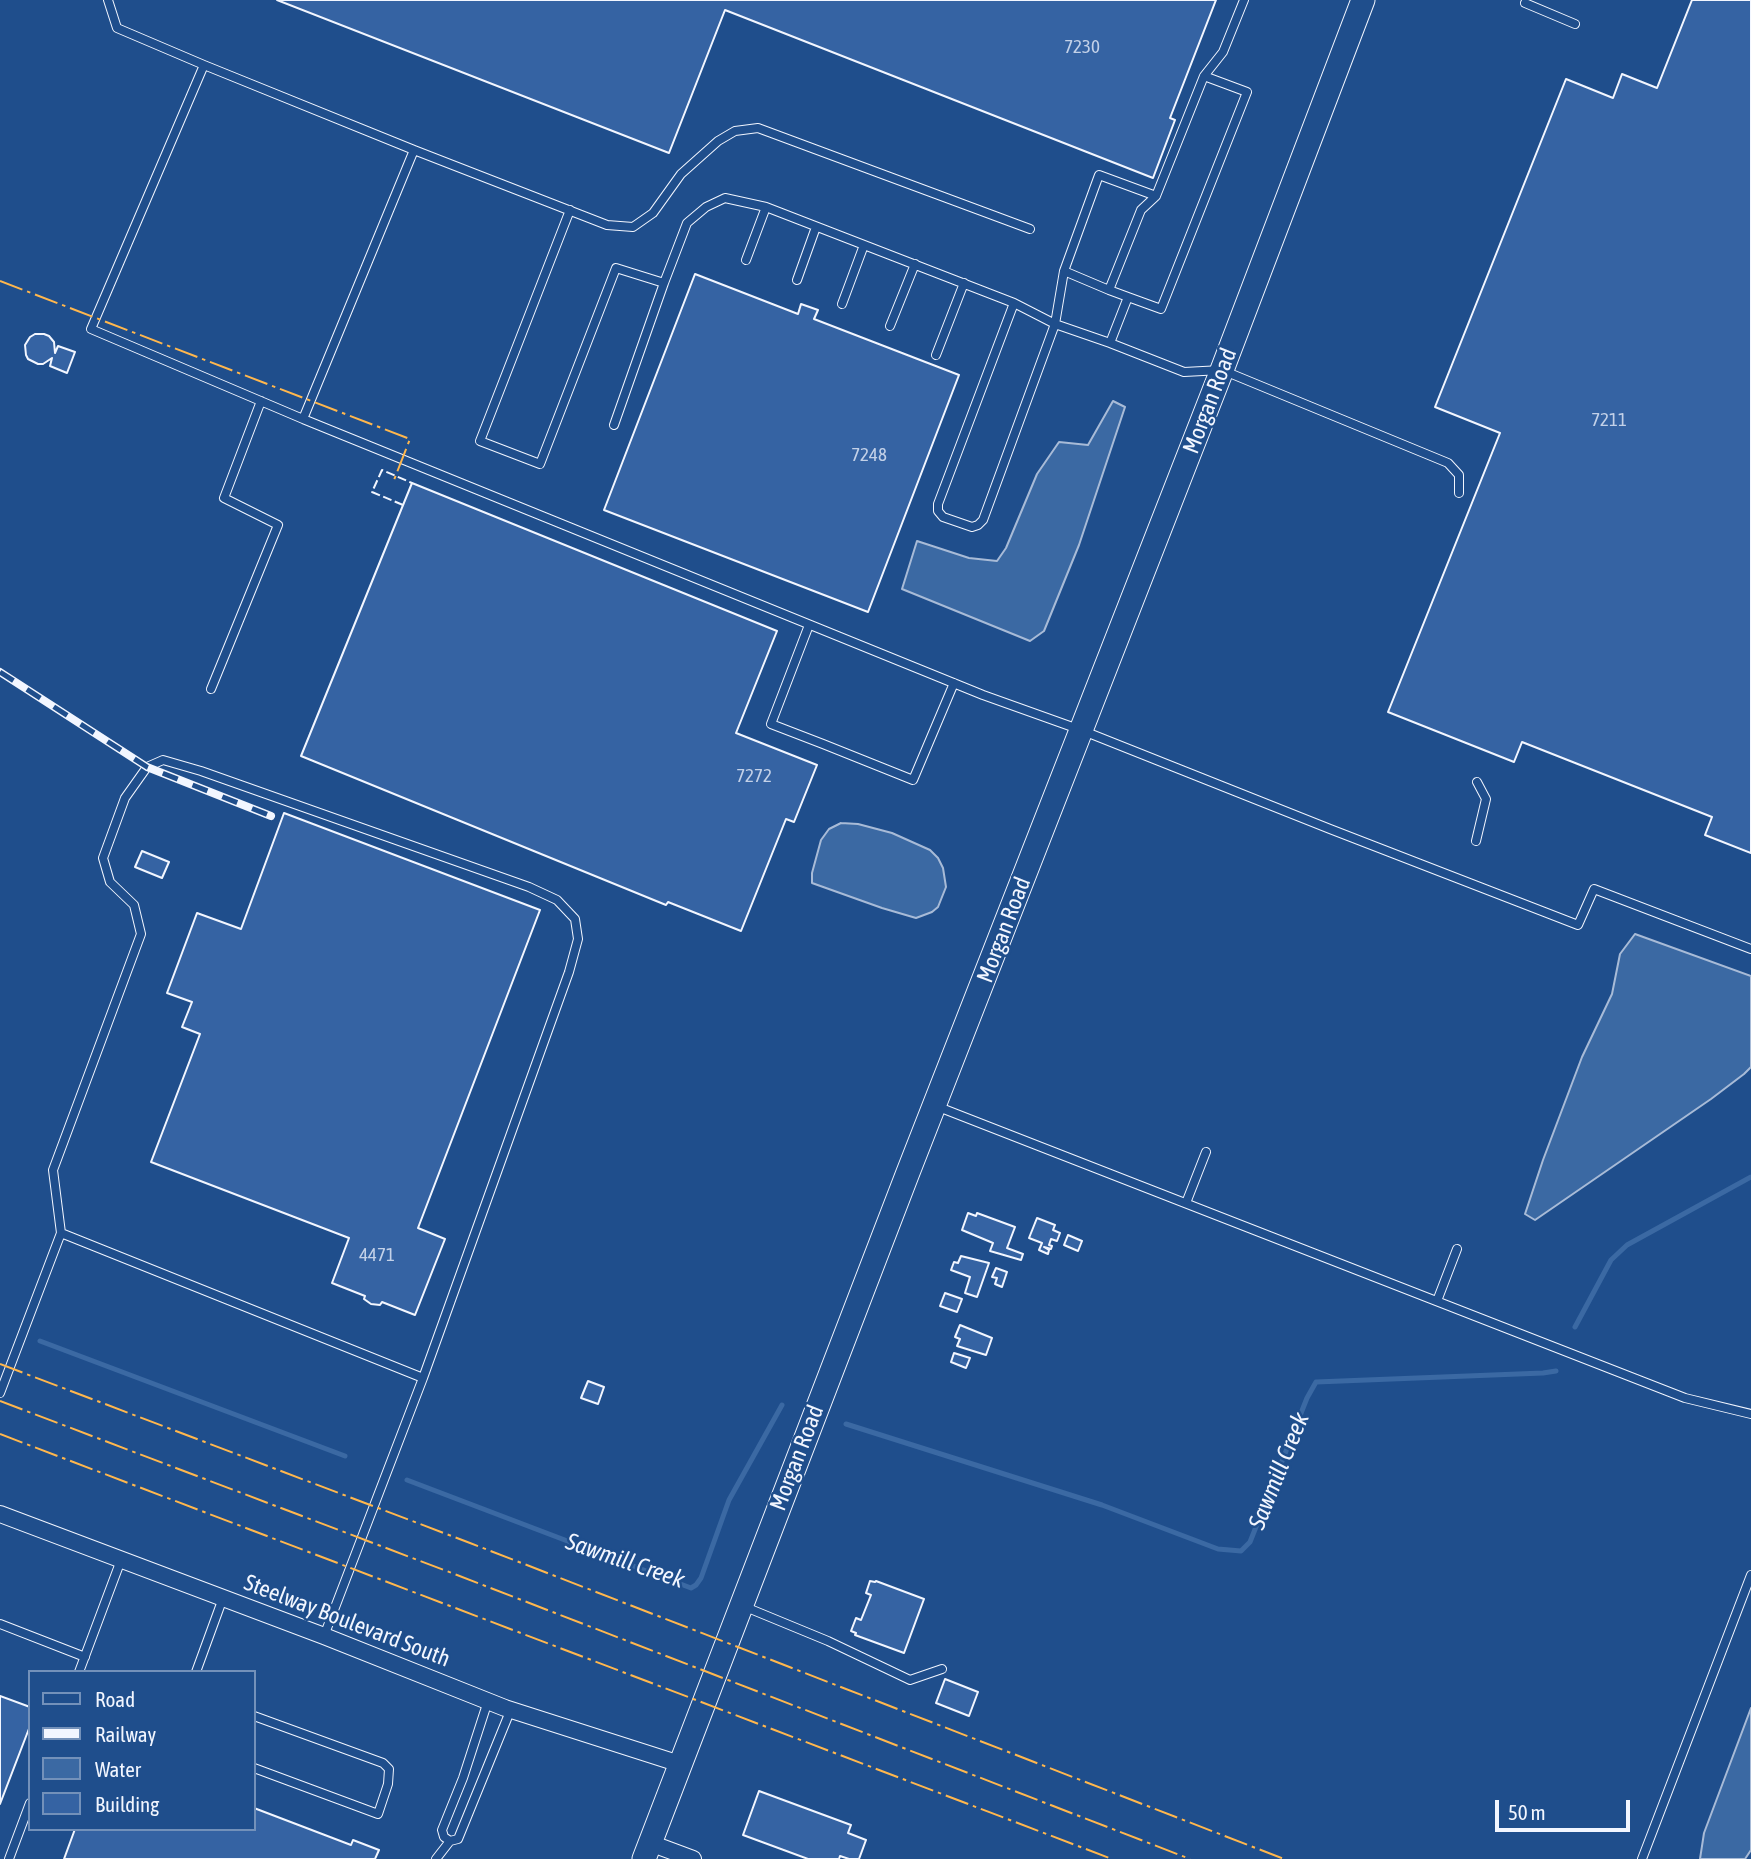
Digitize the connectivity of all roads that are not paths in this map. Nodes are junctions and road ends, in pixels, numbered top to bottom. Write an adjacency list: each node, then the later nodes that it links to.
1 (108, 0): 6 (lane)
2 (1244, 0): 7 (lane)
3 (1363, 0): 29 (street, Morgan Road)
4 (1525, 3): 5 (lane)
5 (1575, 24)
6 (204, 65): 8 (lane); 30 (lane)
7 (1204, 76): 9 (lane); 22 (lane)
8 (414, 150): 11 (lane); 31 (lane)
9 (1156, 196): 17 (lane); 21 (lane)
10 (766, 207): 12 (lane); 15 (lane); 19 (lane)
11 (570, 210): 13 (lane); 19 (lane)
12 (816, 227): 14 (lane); 18 (lane)
13 (1030, 229)
14 (864, 245): 16 (lane); 24 (lane)
15 (746, 260)
16 (915, 264): 20 (lane); 26 (lane)
17 (1064, 271): 21 (lane); 25 (lane)
18 (797, 280)
19 (664, 283): 32 (lane)
20 (964, 283): 23 (lane); 28 (lane)
21 (1109, 290): 22 (lane)
22 (1128, 297): 27 (lane)
23 (1014, 303): 25 (lane); 25 (lane)
24 (842, 304)
25 (1055, 324): 27 (lane)
26 (890, 326)
27 (1110, 342): 29 (lane)
28 (936, 355)
29 (1222, 370): 33 (lane); 37 (street, Morgan Road)
30 (261, 401): 31 (lane); 36 (lane)
31 (303, 419): 34 (lane)
32 (614, 425)
33 (1459, 493)
34 (809, 625): 35 (lane); 35 (lane)
35 (954, 683): 37 (lane)
36 (211, 689)
37 (1081, 730): 40 (lane); 41 (street, Morgan Road)
38 (1476, 782): 39 (lane)
39 (1476, 841)
40 (1751, 949)
41 (934, 1105): 43 (lane); 54 (street, Morgan Road)
42 (1206, 1152): 43 (lane)
43 (1186, 1203): 46 (lane)
44 (61, 1234): 47 (lane); 47 (lane); 48 (lane)
45 (1457, 1249): 46 (lane)
46 (1437, 1301): 49 (lane)
47 (422, 1378): 56 (lane)
48 (0, 1393)
49 (1751, 1414)
50 (0, 1514): 51 (street, Steelway Boulevard South)
51 (121, 1560): 53 (street, Steelway Boulevard South); 57 (lane)
52 (1751, 1575): 72 (lane)
53 (223, 1598): 56 (street, Steelway Boulevard South); 60 (lane)
54 (740, 1604): 58 (lane); 64 (street, Morgan Road)
55 (0, 1624): 57 (lane)
56 (324, 1636): 61 (street, Steelway Boulevard South)
57 (85, 1657): 59 (lane)
58 (942, 1669)
59 (80, 1670)
60 (197, 1670)
61 (488, 1701): 62 (street, Steelway Boulevard South); 67 (lane)
62 (511, 1709): 64 (street, Steelway Boulevard South); 67 (lane)
63 (256, 1717): 65 (lane)
64 (680, 1764): 68 (street, Morgan Road)
65 (256, 1770)
66 (28, 1808): 69 (lane)
67 (450, 1841): 70 (lane)
68 (647, 1851): 71 (street)
69 (9, 1859)
70 (436, 1859)
71 (693, 1859)
72 (1642, 1859)

